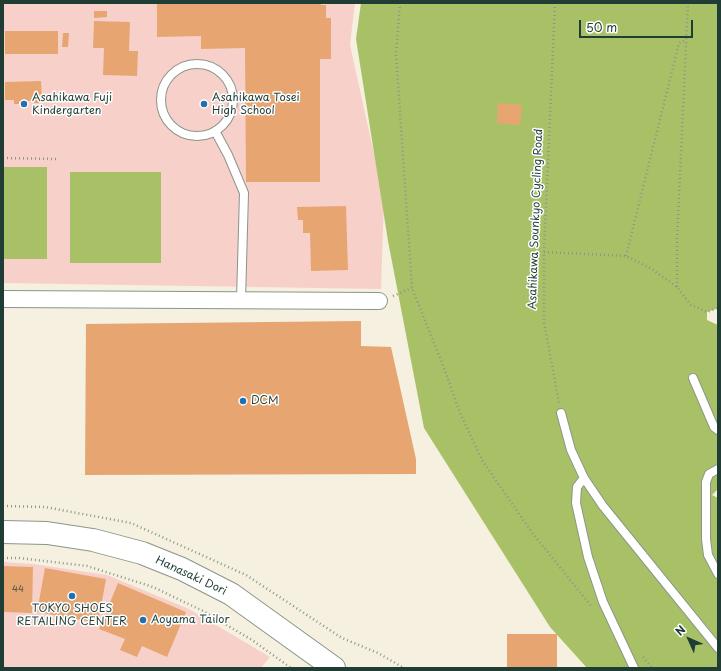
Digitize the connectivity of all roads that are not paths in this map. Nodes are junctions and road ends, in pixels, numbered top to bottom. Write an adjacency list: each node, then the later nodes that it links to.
1 (215, 131): 1 (lane); 3 (lane)
2 (3, 299): 3 (street)
3 (241, 300): 4 (street)
4 (379, 301)
5 (693, 378): 7 (lane)
6 (561, 413): 9 (lane)
7 (718, 430)
8 (718, 469): 11 (lane)
9 (584, 478): 12 (lane); 14 (lane)
10 (3, 532): 13 (street, Hanasaki Dori)
11 (718, 574)
12 (718, 648)
13 (334, 668)
14 (634, 668)

